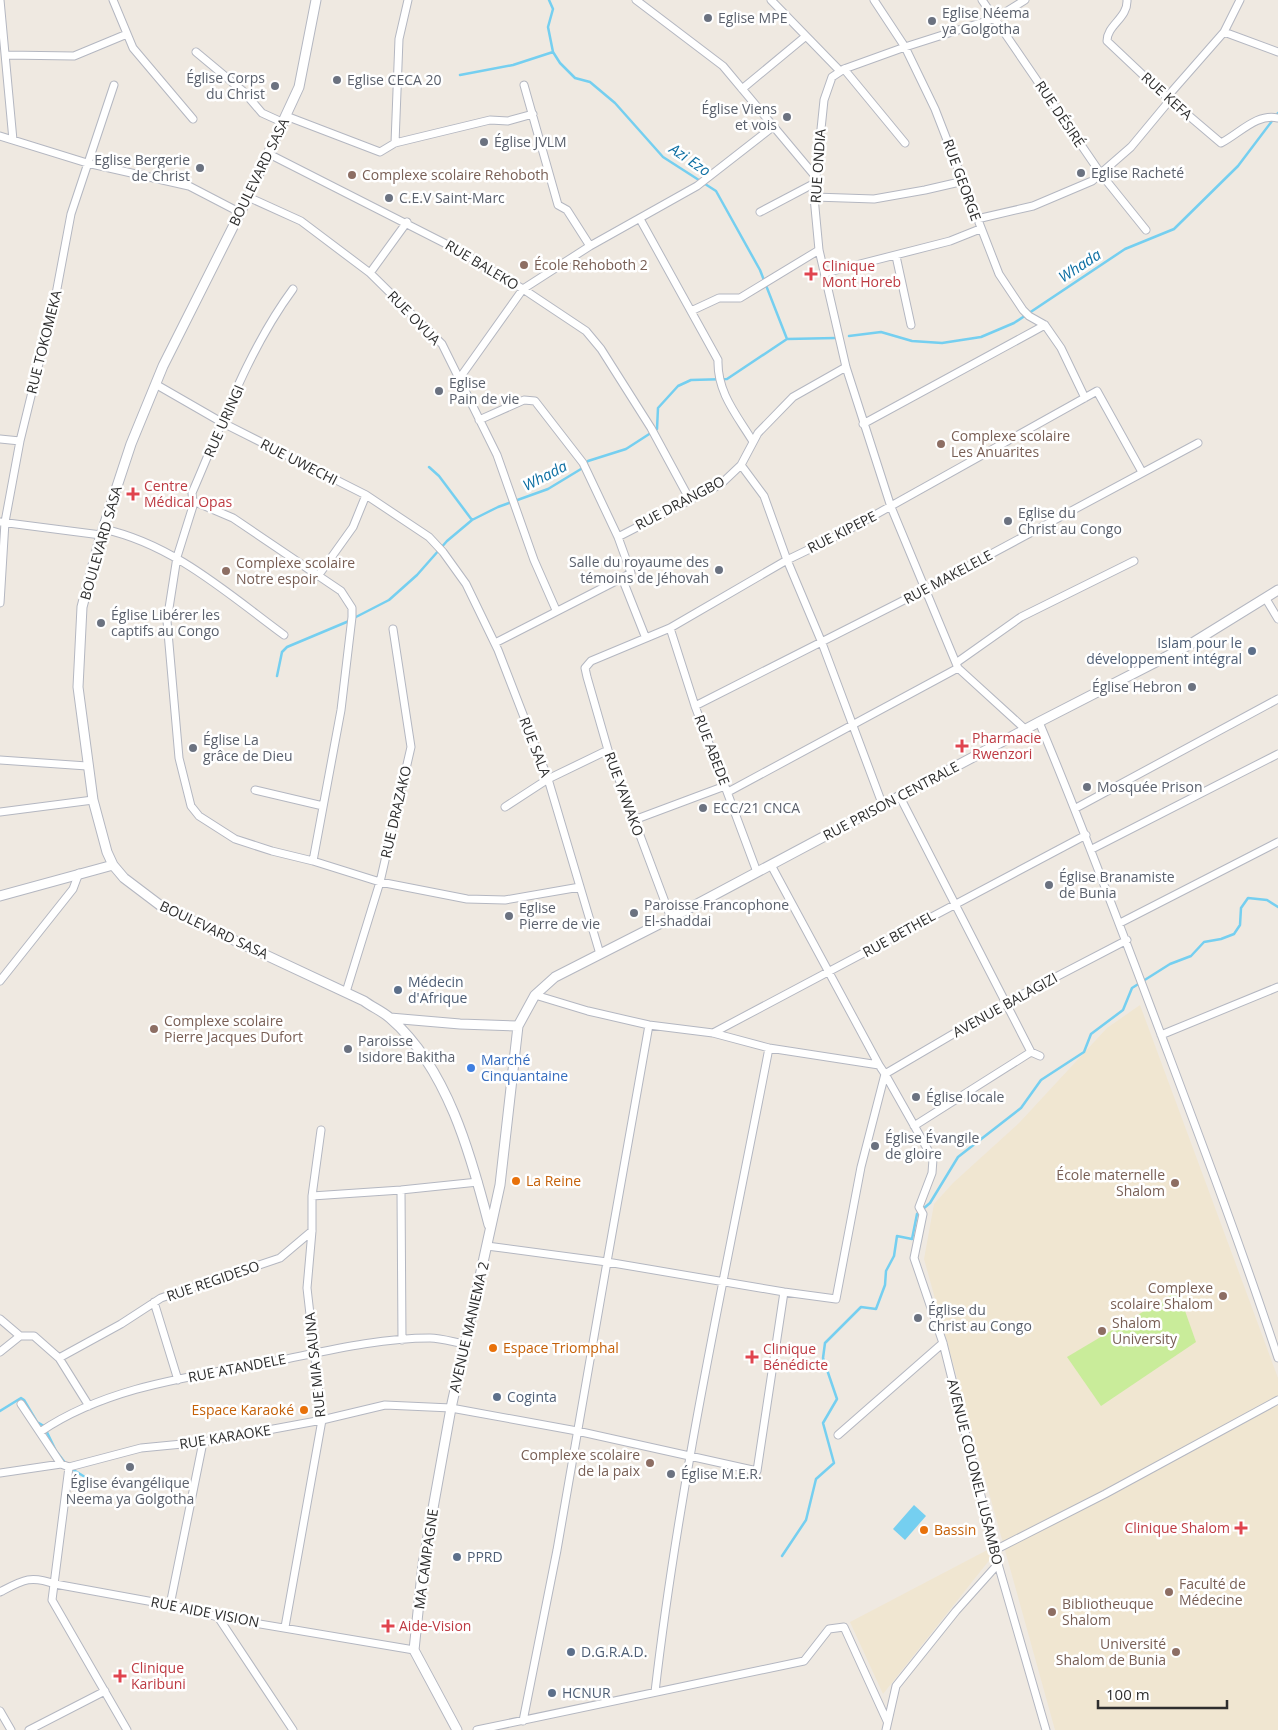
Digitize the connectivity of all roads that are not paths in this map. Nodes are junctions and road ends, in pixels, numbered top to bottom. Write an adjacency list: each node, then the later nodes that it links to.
1 (0, 0): 19 (street)
2 (113, 0): 14 (street)
3 (316, 0): 28 (street, BOULEVARD SASA)
4 (408, 0): 32 (street)
5 (636, 0): 23 (street)
6 (771, 0): 15 (street)
7 (874, 0): 16 (street, RUE GEORGE)
8 (982, 0): 12 (street, RUE DÉSIRÉ)
9 (1025, 0): 12 (street)
10 (1127, 0): 24 (street, RUE KEFA)
11 (1240, 0): 13 (street)
12 (996, 18): 16 (street); 36 (street, RUE DÉSIRÉ)
13 (1224, 32): 18 (street); 24 (street)
14 (127, 34): 19 (street); 26 (street)
15 (806, 36): 20 (street); 23 (street)
16 (905, 47): 20 (street); 38 (street, RUE GEORGE)
17 (196, 52): 28 (street)
18 (1278, 52)
19 (6, 55): 31 (street)
20 (842, 70): 33 (street); 37 (street, RUE ONDIA)
21 (114, 85): 35 (street, RUE TOKOMEKA)
22 (524, 85): 25 (street)
23 (742, 89): 29 (street)
24 (1169, 98): 27 (street, RUE KEFA); 36 (street)
25 (533, 114): 32 (street); 48 (street)
26 (193, 118)
27 (1278, 118)
28 (285, 119): 32 (street); 34 (street, BOULEVARD SASA)
29 (774, 126): 37 (street); 43 (street)
30 (1, 138): 31 (street)
31 (13, 140): 35 (street)
32 (395, 142)
33 (905, 143)
34 (269, 154): 39 (street, BOULEVARD SASA); 45 (street, RUE BALEKO)
35 (87, 162): 41 (street); 67 (street, RUE TOKOMEKA)
36 (1101, 174): 44 (street); 47 (street, RUE DÉSIRÉ)
37 (815, 180): 40 (street, RUE ONDIA); 42 (street)
38 (964, 181): 40 (street); 44 (street, RUE GEORGE)
39 (248, 197): 41 (street, BOULEVARD SASA); 51 (street, RUE OVUA)
40 (814, 197): 49 (street, RUE ONDIA)
41 (239, 212): 60 (street, BOULEVARD SASA)
42 (760, 212)
43 (640, 218): 48 (street); 55 (street)
44 (977, 219): 46 (street, RUE GEORGE)
45 (407, 222): 51 (street); 54 (street, RUE BALEKO)
46 (980, 229): 50 (street); 57 (street, RUE GEORGE)
47 (1146, 230)
48 (590, 246): 54 (street)
49 (819, 250): 52 (street, RUE ONDIA); 55 (street)
50 (896, 256): 52 (street); 56 (street)
51 (370, 273): 59 (street, RUE OVUA)
52 (825, 273): 58 (street, RUE ONDIA)
53 (293, 289): 63 (street, RUE URINGI)
54 (523, 289): 59 (street); 72 (street, RUE BALEKO)
55 (691, 311): 66 (street)
56 (911, 325)
57 (1045, 325): 61 (street); 64 (street)
58 (846, 367): 64 (street, RUE ONDIA); 66 (street, RUE DRANGBO)
59 (459, 379): 62 (street, RUE OVUA)
60 (157, 385): 63 (street, RUE UWECHI); 76 (street, BOULEVARD SASA)
61 (1085, 398): 70 (street, RUE KIPEPE); 74 (street, RUE KIPEPE)
62 (479, 420): 77 (street); 88 (street, RUE OVUA)
63 (223, 424): 71 (street, RUE UWECHI); 73 (street, RUE URINGI)
64 (863, 424): 74 (street, RUE ONDIA)
65 (0, 439): 67 (street)
66 (752, 440): 69 (street, RUE DRANGBO)
67 (20, 441): 75 (street, RUE TOKOMEKA)
68 (1198, 443): 70 (street, RUE MAKELELE)
69 (741, 465): 72 (street, RUE DRANGBO); 80 (street)
70 (1142, 472): 84 (street, RUE MAKELELE)
71 (366, 495): 78 (street, RUE UWECHI); 82 (street)
72 (690, 500): 77 (street, RUE DRANGBO)
73 (193, 501): 79 (street, RUE URINGI); 82 (street)
74 (891, 507): 80 (street, RUE KIPEPE); 84 (street, RUE ONDIA)
75 (2, 522): 76 (street); 87 (street, RUE TOKOMEKA)
76 (102, 532): 79 (street); 106 (street, BOULEVARD SASA)
77 (618, 536): 83 (street)
78 (443, 552): 94 (street, RUE SALA)
79 (177, 557): 92 (street); 121 (street, RUE URINGI)
80 (787, 560): 90 (street, RUE KIPEPE); 95 (street)
81 (1134, 561): 96 (street)
82 (318, 576): 112 (street)
83 (622, 578): 88 (street); 93 (street)
84 (924, 590): 95 (street, RUE MAKELELE); 96 (street, RUE ONDIA)
85 (1278, 590): 86 (street, RUE PRISON CENTRALE)
86 (1266, 599): 89 (street); 100 (street, RUE PRISON CENTRALE)
87 (0, 603)
88 (556, 610): 94 (street)
89 (1278, 618)
90 (670, 628): 93 (street, RUE KIPEPE); 99 (street, RUE ABEDE)
91 (393, 629): 126 (street, RUE DRAZAKO)
92 (284, 634)
93 (645, 636): 97 (street, RUE KIPEPE)
94 (495, 643): 107 (street, RUE SALA)
95 (822, 643): 99 (street, RUE MAKELELE); 101 (street)
96 (957, 666): 101 (street); 102 (street)
97 (585, 668): 103 (street, RUE YAWAKO)
98 (1278, 700): 115 (street)
99 (696, 706): 108 (street, RUE ABEDE)
100 (1039, 722): 102 (street, RUE PRISON CENTRALE); 115 (street)
101 (853, 726): 108 (street); 113 (street)
102 (1026, 729): 110 (street, RUE PRISON CENTRALE)
103 (608, 750): 107 (street); 117 (street, RUE YAWAKO)
104 (1278, 754): 120 (street)
105 (0, 760): 106 (street)
106 (87, 766): 111 (street, BOULEVARD SASA)
107 (548, 779): 114 (street); 127 (street, RUE SALA)
108 (726, 789): 117 (street); 124 (street, RUE ABEDE)
109 (255, 790): 112 (street)
110 (900, 797): 113 (street, RUE PRISON CENTRALE); 129 (street)
111 (93, 800): 116 (street); 123 (street, BOULEVARD SASA)
112 (323, 806): 121 (street)
113 (883, 806): 122 (street, RUE PRISON CENTRALE)
114 (505, 807)
115 (1076, 808): 118 (street)
116 (0, 812)
117 (634, 820): 130 (street, RUE YAWAKO)
118 (1086, 835): 120 (street); 129 (street, RUE BETHEL)
119 (1278, 842): 131 (street)
120 (1092, 848): 131 (street)
121 (314, 860): 126 (street, RUE URINGI)
122 (771, 864): 124 (street, RUE PRISON CENTRALE); 134 (street, AVENUE COLONEL LUSAMBO)
123 (113, 865): 125 (street); 137 (street, BOULEVARD SASA)
124 (757, 872): 130 (street, RUE PRISON CENTRALE)
125 (79, 873): 128 (street); 135 (street)
126 (380, 882): 127 (street, RUE URINGI); 137 (street, RUE DRAZAKO)
127 (580, 887): 133 (street, RUE SALA)
128 (0, 896)
129 (954, 904): 134 (street, RUE BETHEL); 139 (street)
130 (671, 918): 133 (street, RUE PRISON CENTRALE)
131 (1120, 923): 132 (street)
132 (1127, 940): 139 (street, AVENUE BALAGIZI); 144 (street)
133 (600, 954): 138 (street, RUE PRISON CENTRALE)
134 (828, 974): 143 (street, RUE BETHEL); 148 (street, AVENUE COLONEL LUSAMBO)
135 (0, 981)
136 (1278, 988): 144 (street)
137 (346, 992): 140 (street, BOULEVARD SASA)
138 (535, 995): 141 (street); 142 (street, RUE PRISON CENTRALE)
139 (1006, 1003): 146 (street); 149 (street, AVENUE BALAGIZI)
140 (390, 1018): 142 (street, BOULEVARD SASA); 152 (street, BOULEVARD SASA)
141 (649, 1025): 143 (street); 158 (street)
142 (518, 1026): 155 (street, AVENUE MANIEMA 2)
143 (712, 1033): 145 (street)
144 (1161, 1035): 170 (street)
145 (769, 1048): 148 (street); 159 (street)
146 (1031, 1052): 147 (street); 150 (street)
147 (1040, 1056)
148 (878, 1065): 149 (street, AVENUE COLONEL LUSAMBO)
149 (885, 1074): 150 (street, AVENUE COLONEL LUSAMBO); 160 (street)
150 (914, 1126): 165 (street, AVENUE COLONEL LUSAMBO)
151 (321, 1130): 154 (street, RUE MIA SAUNA)
152 (478, 1182): 153 (street); 155 (street, BOULEVARD SASA)
153 (401, 1190): 154 (street); 164 (street)
154 (312, 1196): 156 (street, RUE MIA SAUNA)
155 (490, 1228): 157 (street, AVENUE MANIEMA 2)
156 (312, 1231): 161 (street, RUE REGIDESO); 168 (street, RUE MIA SAUNA)
157 (487, 1246): 158 (street); 166 (street, AVENUE MANIEMA 2)
158 (607, 1262): 159 (street); 178 (street)
159 (724, 1282): 160 (street); 181 (street)
160 (784, 1292): 181 (street, AVENUE MANIEMA 2)
161 (154, 1302): 169 (street, RUE REGIDESO); 171 (street)
162 (0, 1319): 163 (street)
163 (20, 1336): 167 (street); 169 (street)
164 (402, 1340): 166 (street, RUE ATANDELE); 168 (street, RUE ATANDELE)
165 (943, 1343): 179 (street); 185 (street, AVENUE COLONEL LUSAMBO)
166 (464, 1344): 175 (street, AVENUE MANIEMA 2)
167 (0, 1352)
168 (315, 1353): 171 (street, RUE ATANDELE); 176 (street, RUE MIA SAUNA)
169 (59, 1358): 174 (street)
170 (1278, 1358)
171 (178, 1380): 174 (street, RUE ATANDELE)
172 (1278, 1400): 185 (street)
173 (21, 1404): 177 (street)
174 (89, 1406): 177 (street, RUE ATANDELE)
175 (451, 1408): 176 (street, RUE KARAOKE); 178 (street, AVENUE MANIEMA 2); 192 (street, MA CAMPAGNE)
176 (322, 1420): 180 (street, RUE KARAOKE); 191 (street, RUE MIA SAUNA)
177 (44, 1430): 182 (street)
178 (578, 1431): 181 (street, AVENUE MANIEMA 2); 196 (street)
179 (838, 1435)
180 (203, 1442): 183 (street, RUE KARAOKE); 189 (street)
181 (692, 1455): 194 (street)
182 (61, 1464): 183 (street); 184 (street)
183 (69, 1467): 187 (street)
184 (0, 1473)
185 (995, 1550): 186 (street, AVENUE COLONEL LUSAMBO)
186 (998, 1564): 197 (street); 205 (street, AVENUE COLONEL LUSAMBO)
187 (55, 1584): 188 (street, RUE AIDE VISION); 189 (street, RUE AIDE VISION); 193 (street)
188 (0, 1592)
189 (170, 1605): 190 (street, RUE AIDE VISION)
190 (218, 1617): 191 (street, RUE AIDE VISION); 201 (street)
191 (285, 1627): 192 (street, RUE AIDE VISION)
192 (414, 1650): 202 (street)
193 (105, 1691): 199 (street); 200 (street)
194 (655, 1692): 196 (street); 197 (street)
195 (0, 1711): 198 (street)
196 (523, 1721): 203 (street)
197 (887, 1721): 204 (street)
198 (11, 1730)
199 (29, 1730)
200 (127, 1730)
201 (293, 1730)
202 (457, 1730)
203 (477, 1730)
204 (886, 1730)
205 (1046, 1730)

